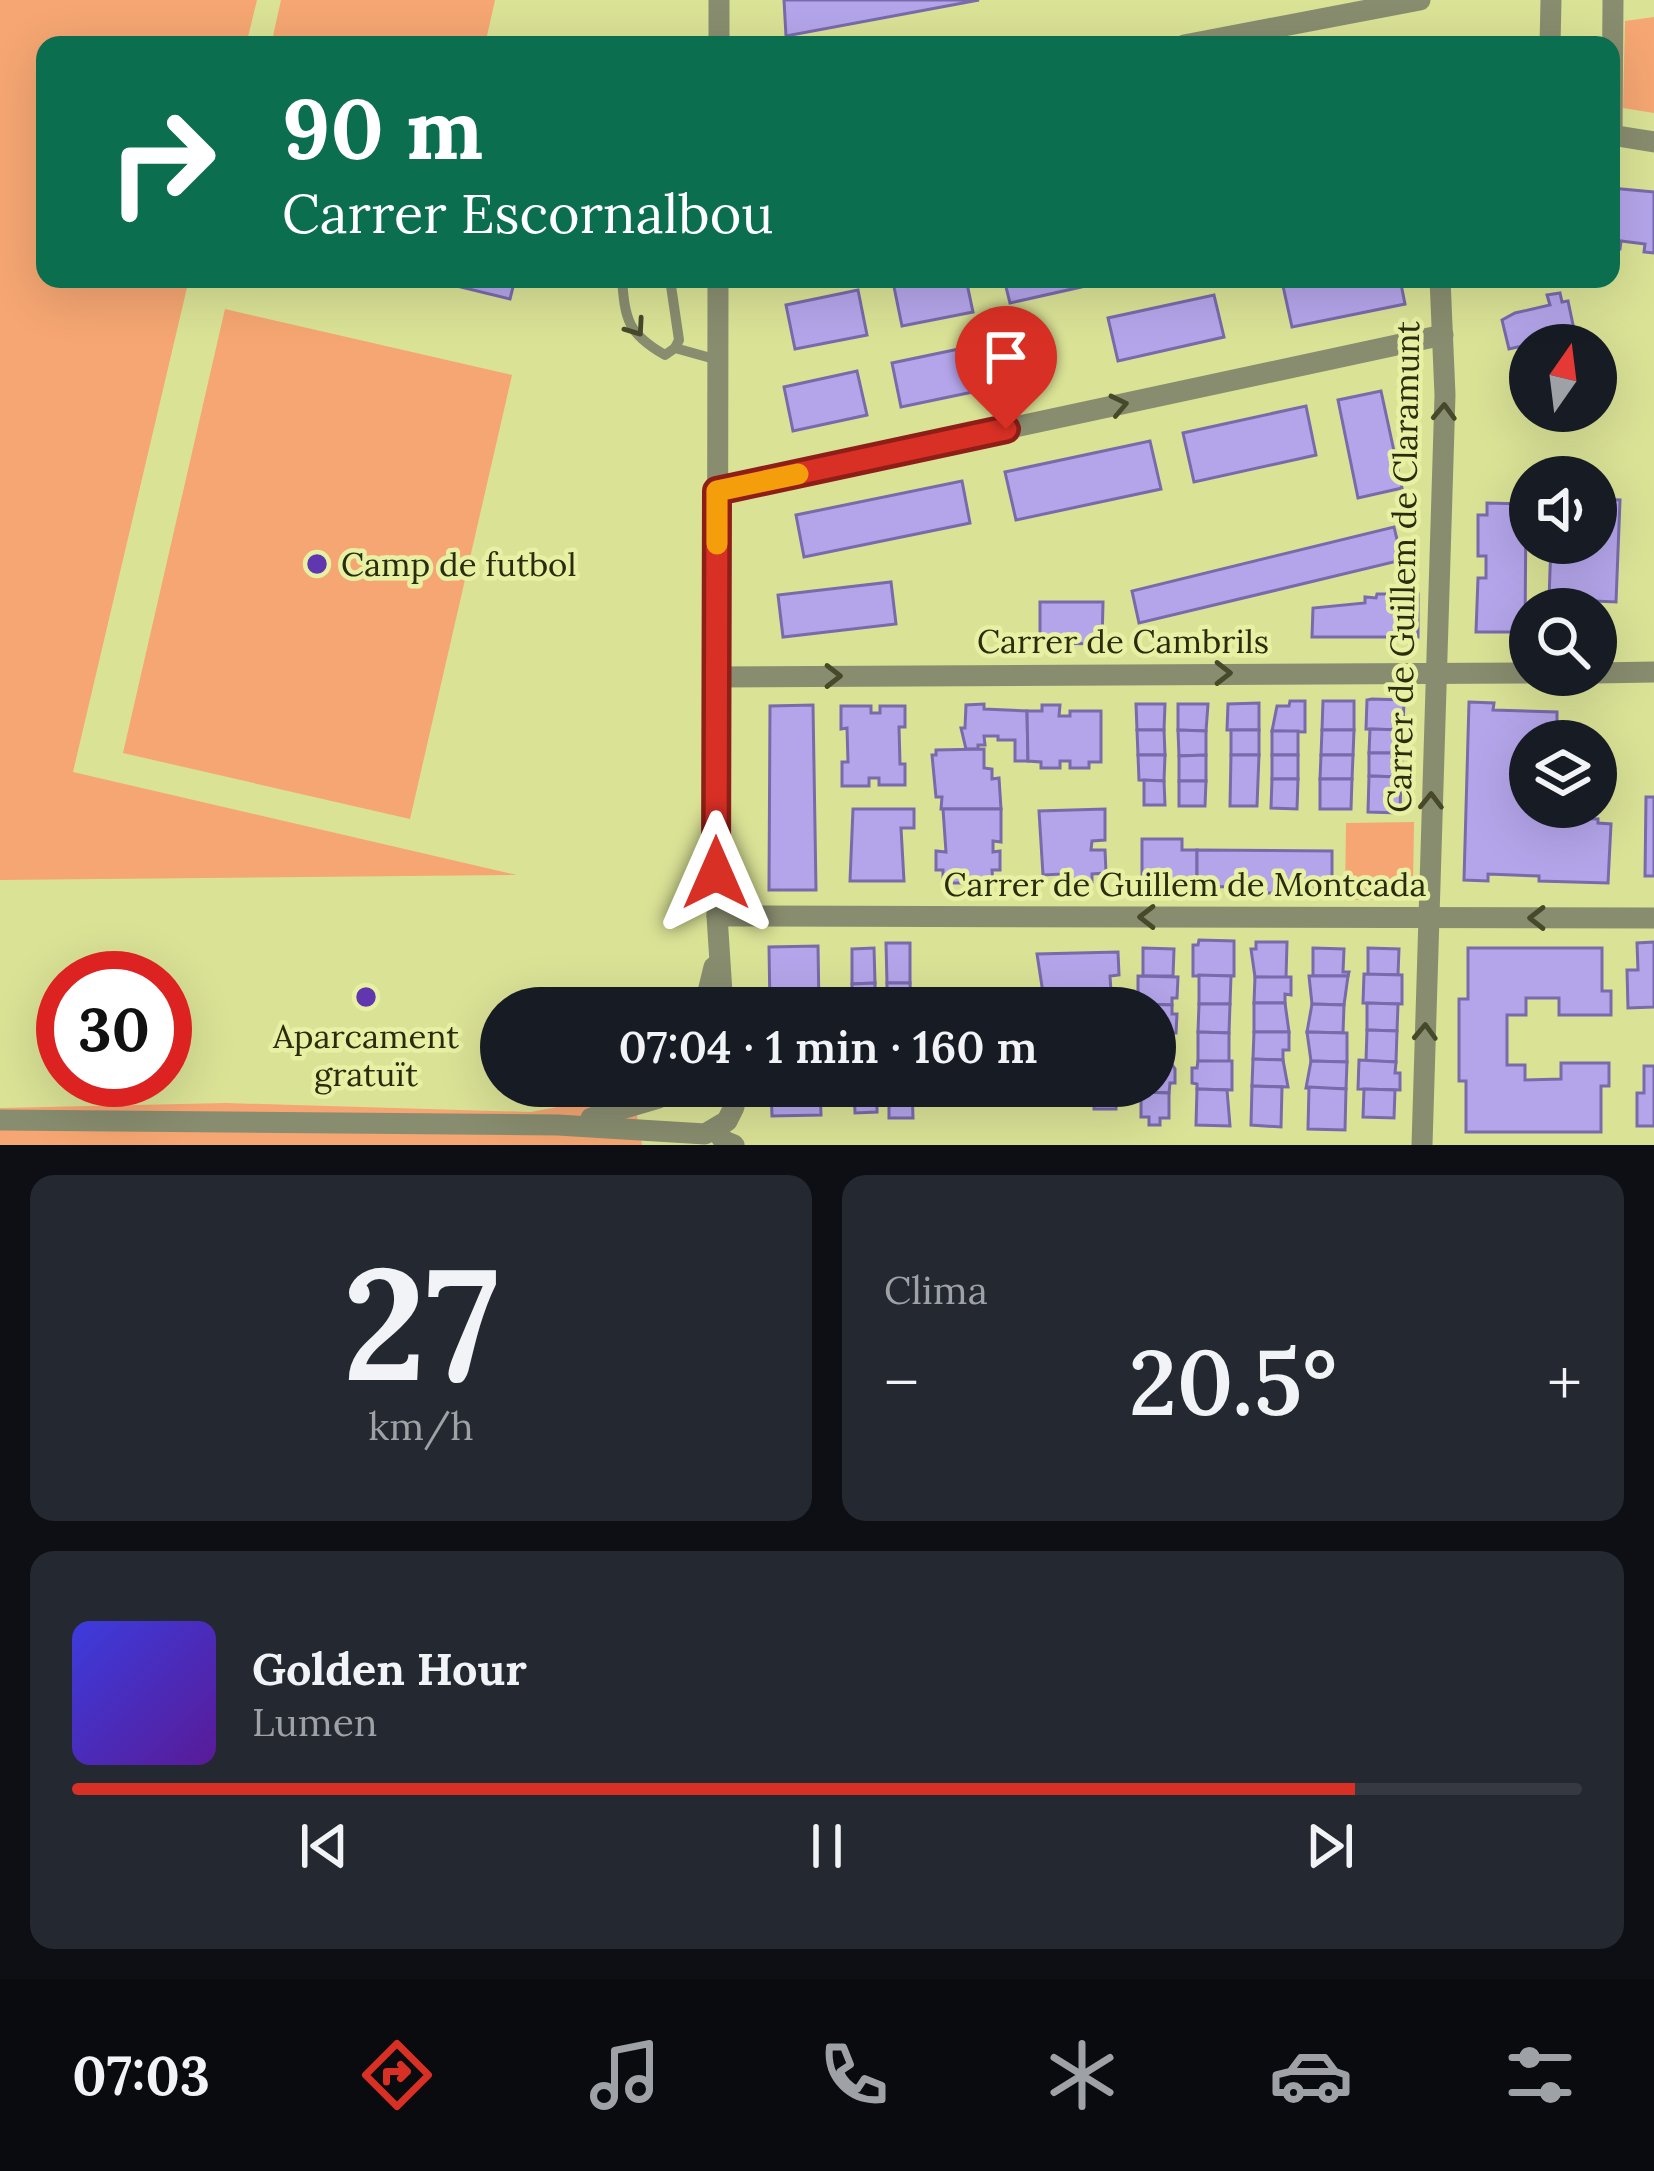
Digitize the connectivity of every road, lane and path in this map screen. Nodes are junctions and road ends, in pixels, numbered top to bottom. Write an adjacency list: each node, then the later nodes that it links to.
1 (719, 0): 5 (street)
2 (1420, 0): 6 (street)
3 (1551, 0): 7 (street)
4 (1613, 0): 8 (street)
5 (719, 36)
6 (1231, 36)
7 (1550, 36)
8 (1612, 36)
9 (1620, 136): 10 (street)
10 (1654, 142)
11 (623, 288): 16 (lane, one-way to 16)
12 (671, 288): 16 (lane)
13 (718, 288): 17 (street)
14 (1440, 288): 15 (street, Carrer de Guillem de Claramunt)
15 (1443, 335): 18 (street, one-way to 15); 19 (street, Carrer de Guillem de Claramunt, one-way to 15)
16 (675, 348): 17 (lane)
17 (718, 361): 18 (street)
18 (717, 491): 23 (street)
19 (1434, 672): 21 (street, Carrer de Cambrils); 23 (street, Carrer de Cambrils, one-way to 19); 25 (street, Carrer de Guillem de Claramunt, one-way to 19)
20 (1654, 672): 22 (street)
21 (1509, 673)
22 (1617, 673)
23 (716, 677): 24 (street)
24 (716, 916): 25 (street, Carrer de Guillem de Montcada, one-way to 24); 27 (street)
25 (1429, 918): 26 (street, Carrer de Guillem de Montcada, one-way to 25); 38 (street, Carrer de Guillem de Claramunt, one-way to 25)
26 (1654, 918)
27 (717, 955): 28 (street); 29 (street)
28 (709, 987)
29 (721, 987)
30 (630, 1107): 34 (street)
31 (662, 1107): 36 (street)
32 (734, 1107): 35 (street)
33 (0, 1120): 34 (street)
34 (558, 1125): 36 (street)
35 (716, 1130): 36 (street); 37 (street)
36 (682, 1131)
37 (734, 1145)
38 (1422, 1145)

